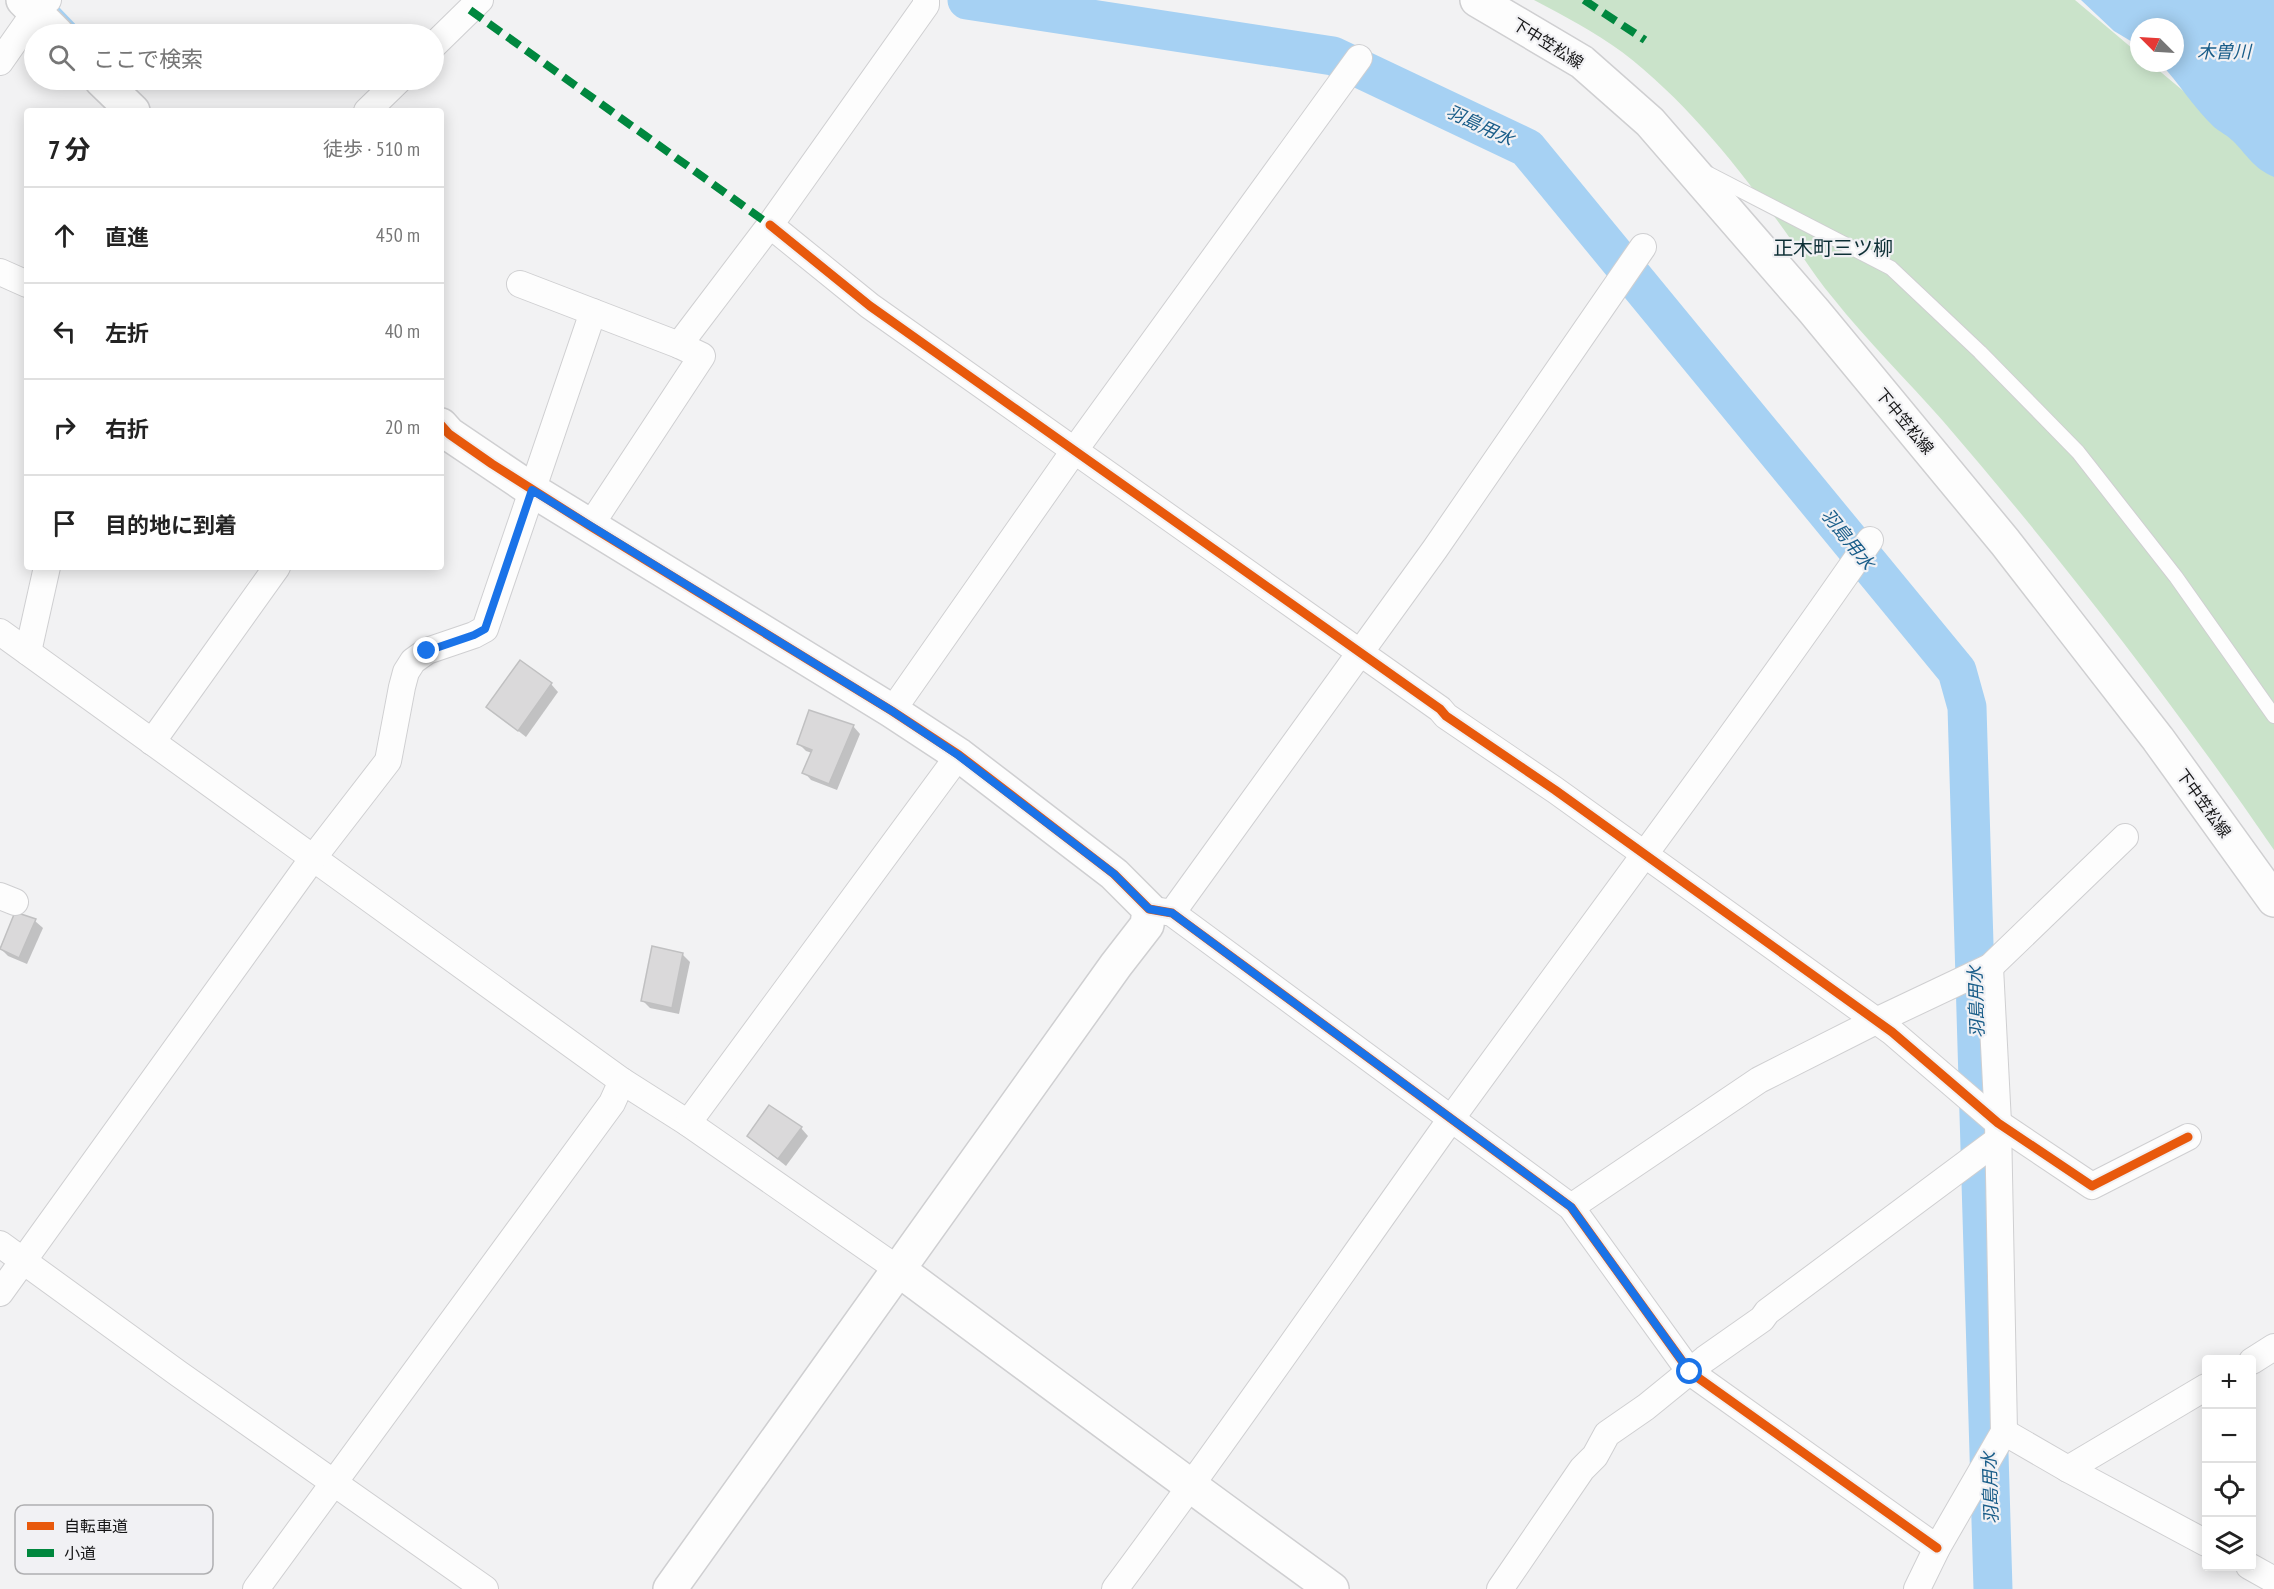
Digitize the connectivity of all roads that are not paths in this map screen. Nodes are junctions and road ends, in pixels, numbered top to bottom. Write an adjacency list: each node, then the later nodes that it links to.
1 (480, 0): 7 (street)
2 (1477, 0): 14 (street, 下中笠松線)
3 (926, 3): 15 (street)
4 (41, 12): 5 (street)
5 (31, 24)
6 (24, 33): 9 (street)
7 (444, 35)
8 (1359, 58): 23 (street)
9 (0, 62)
10 (111, 90): 12 (street)
11 (389, 90): 13 (street)
12 (130, 108)
13 (370, 108)
14 (1683, 161): 33 (lane); 39 (street, 下中笠松線)
15 (770, 225): 21 (street); 23 (street)
16 (1643, 247): 31 (street)
17 (0, 272): 18 (street)
18 (24, 283)
19 (520, 284): 20 (street)
20 (593, 312): 21 (street); 24 (street)
21 (679, 345): 25 (street)
22 (444, 428): 24 (street)
23 (1074, 451): 31 (street); 32 (street)
24 (532, 490): 25 (street); 38 (street)
25 (590, 526): 32 (street)
26 (1870, 540): 37 (street)
27 (46, 570): 30 (street)
28 (275, 570): 34 (street)
29 (0, 632): 30 (street)
30 (28, 652): 34 (street)
31 (1359, 653): 37 (street); 40 (street)
32 (892, 711): 35 (street)
33 (2274, 716)
34 (152, 742): 38 (street)
35 (958, 755): 40 (street); 45 (street)
36 (2125, 837): 41 (street)
37 (1646, 854): 42 (street); 44 (street)
38 (313, 858): 43 (street); 50 (street)
39 (2274, 900)
40 (1160, 911): 44 (street); 51 (street)
41 (1989, 968): 42 (street); 46 (street)
42 (1876, 1021): 46 (street); 48 (street)
43 (621, 1081): 45 (street); 59 (street)
44 (1451, 1120): 48 (street); 60 (street)
45 (688, 1123): 51 (street)
46 (1997, 1132): 47 (street); 55 (street); 57 (street)
47 (2188, 1137)
48 (1571, 1207): 55 (street)
49 (0, 1244): 50 (street)
50 (23, 1261): 52 (street); 59 (street)
51 (899, 1270): 60 (street); 67 (street)
52 (0, 1293)
53 (2274, 1347): 54 (street)
54 (2256, 1358)
55 (1690, 1372): 62 (street); 70 (street)
56 (2202, 1389): 58 (street)
57 (2004, 1432): 58 (street); 62 (street)
58 (2068, 1469): 61 (street)
59 (334, 1482): 65 (street); 66 (street)
60 (1191, 1486): 68 (street); 69 (street)
61 (2202, 1541)
62 (1937, 1548): 71 (street)
63 (2256, 1570): 64 (street)
64 (2274, 1580)
65 (256, 1589)
66 (485, 1589)
67 (670, 1589)
68 (1115, 1589)
69 (1332, 1589)
70 (1500, 1589)
71 (1917, 1589)

